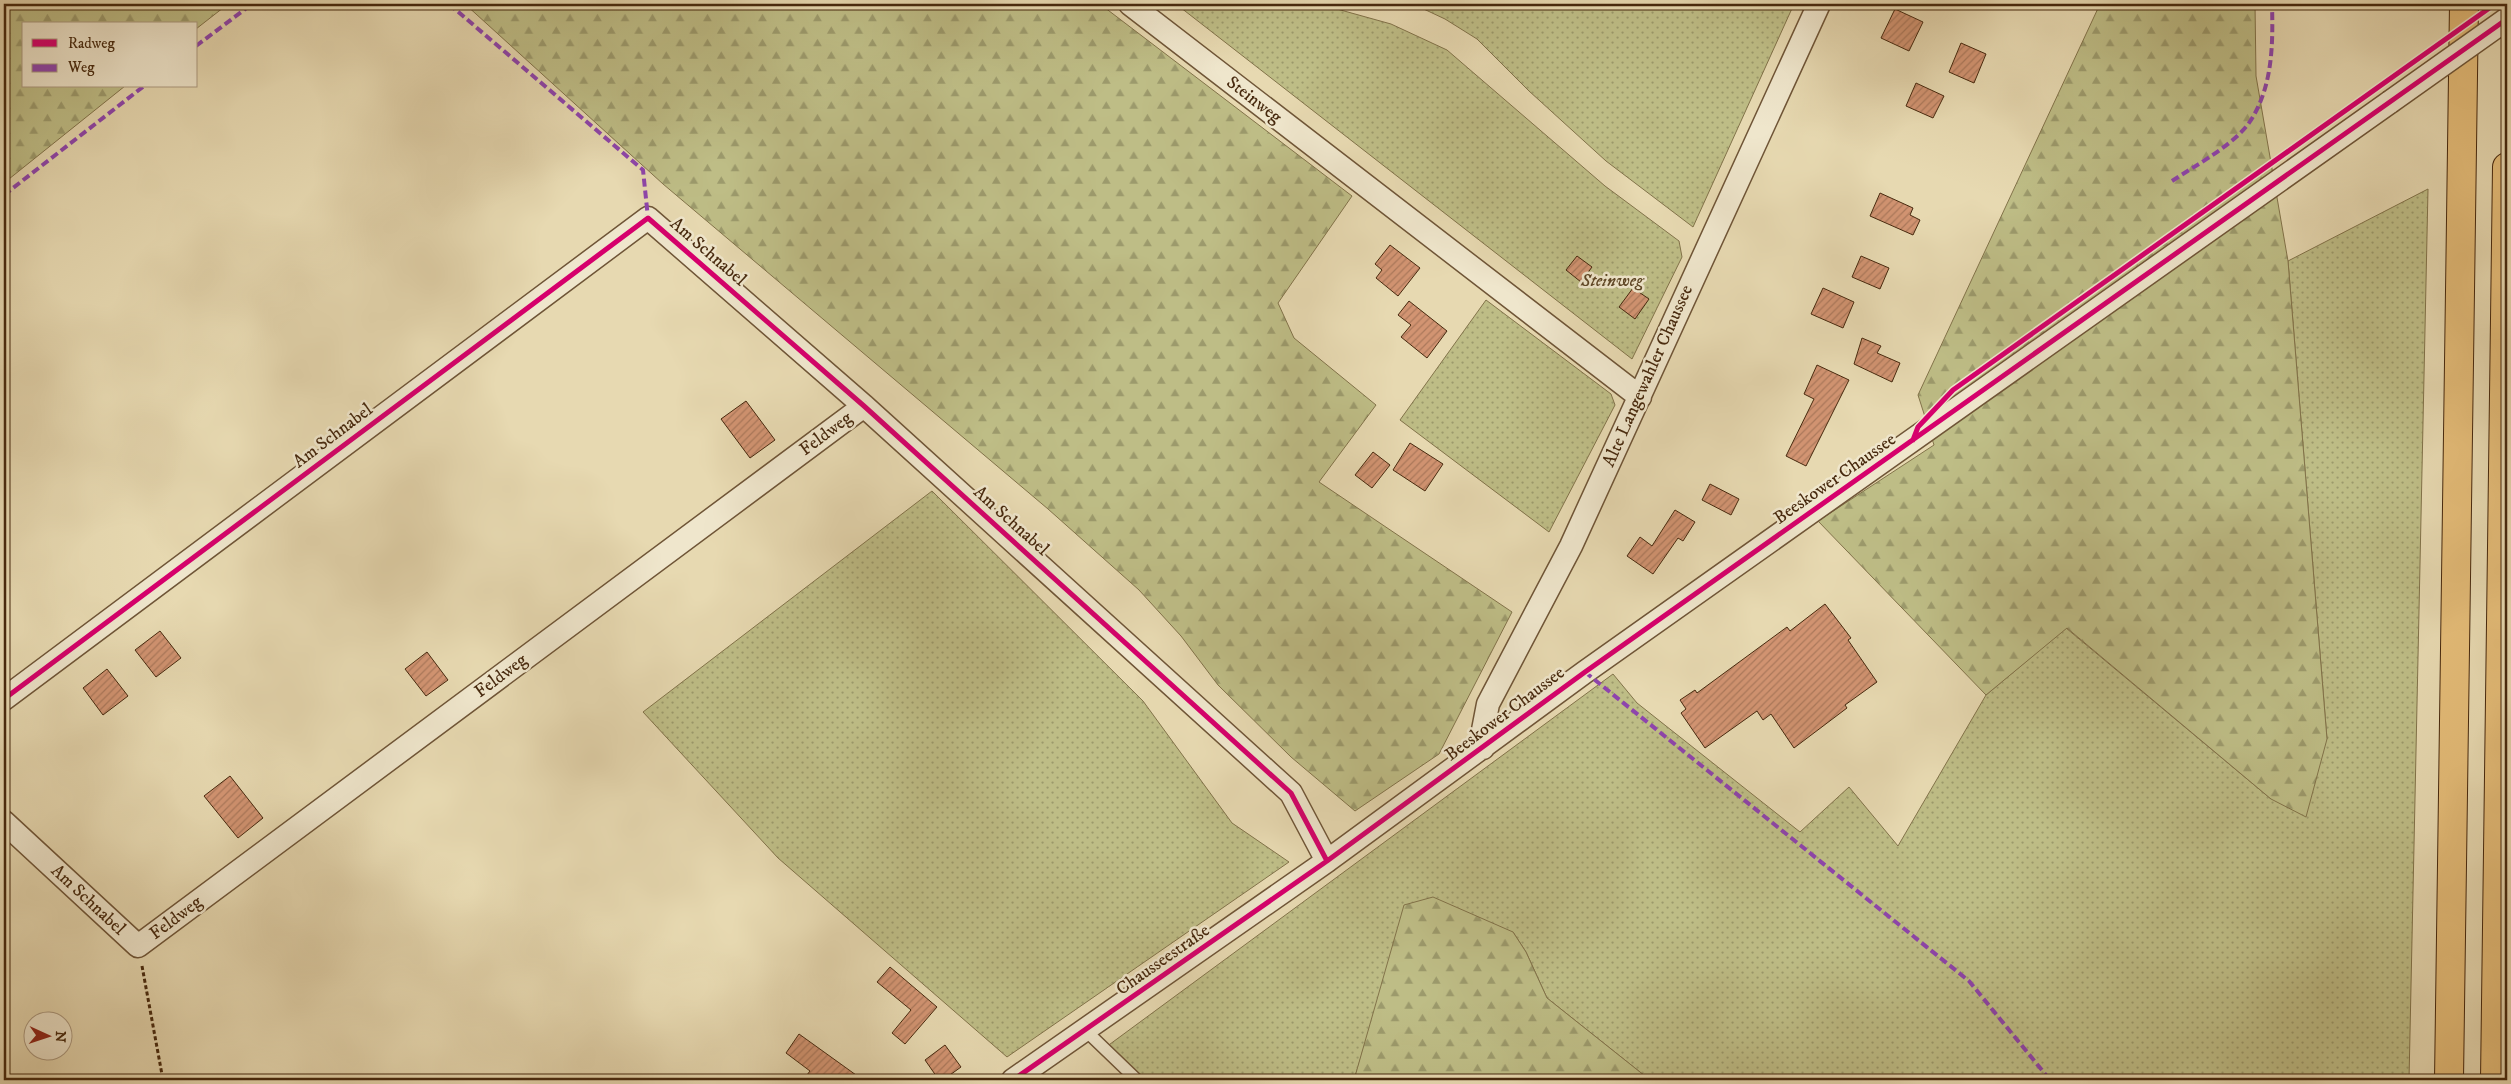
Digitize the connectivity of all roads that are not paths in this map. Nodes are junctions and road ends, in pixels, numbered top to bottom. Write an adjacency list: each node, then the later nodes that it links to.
1 (1130, 4): 6 (street, Steinweg)
2 (1819, 4): 6 (street, Alte Langewahler Chaussee)
3 (2464, 4): 16 (highway)
4 (2507, 19): 9 (street, Beeskower Chaussee, bridge)
5 (2507, 166): 17 (highway)
6 (1640, 397): 9 (street, Alte Langewahler Chaussee)
7 (864, 406): 8 (street, Am Schnabel); 11 (street, Am Schnabel); 12 (street, Feldweg)
8 (4, 699)
9 (1483, 748): 11 (street, Beeskower Chaussee)
10 (4, 822): 12 (street, Am Schnabel)
11 (1327, 861): 13 (street, Chausseestraße)
12 (138, 946)
13 (1086, 1030): 14 (street, Chausseestraße); 15 (lane)
14 (1013, 1080)
15 (1137, 1080)
16 (2449, 1080)
17 (2495, 1080)

